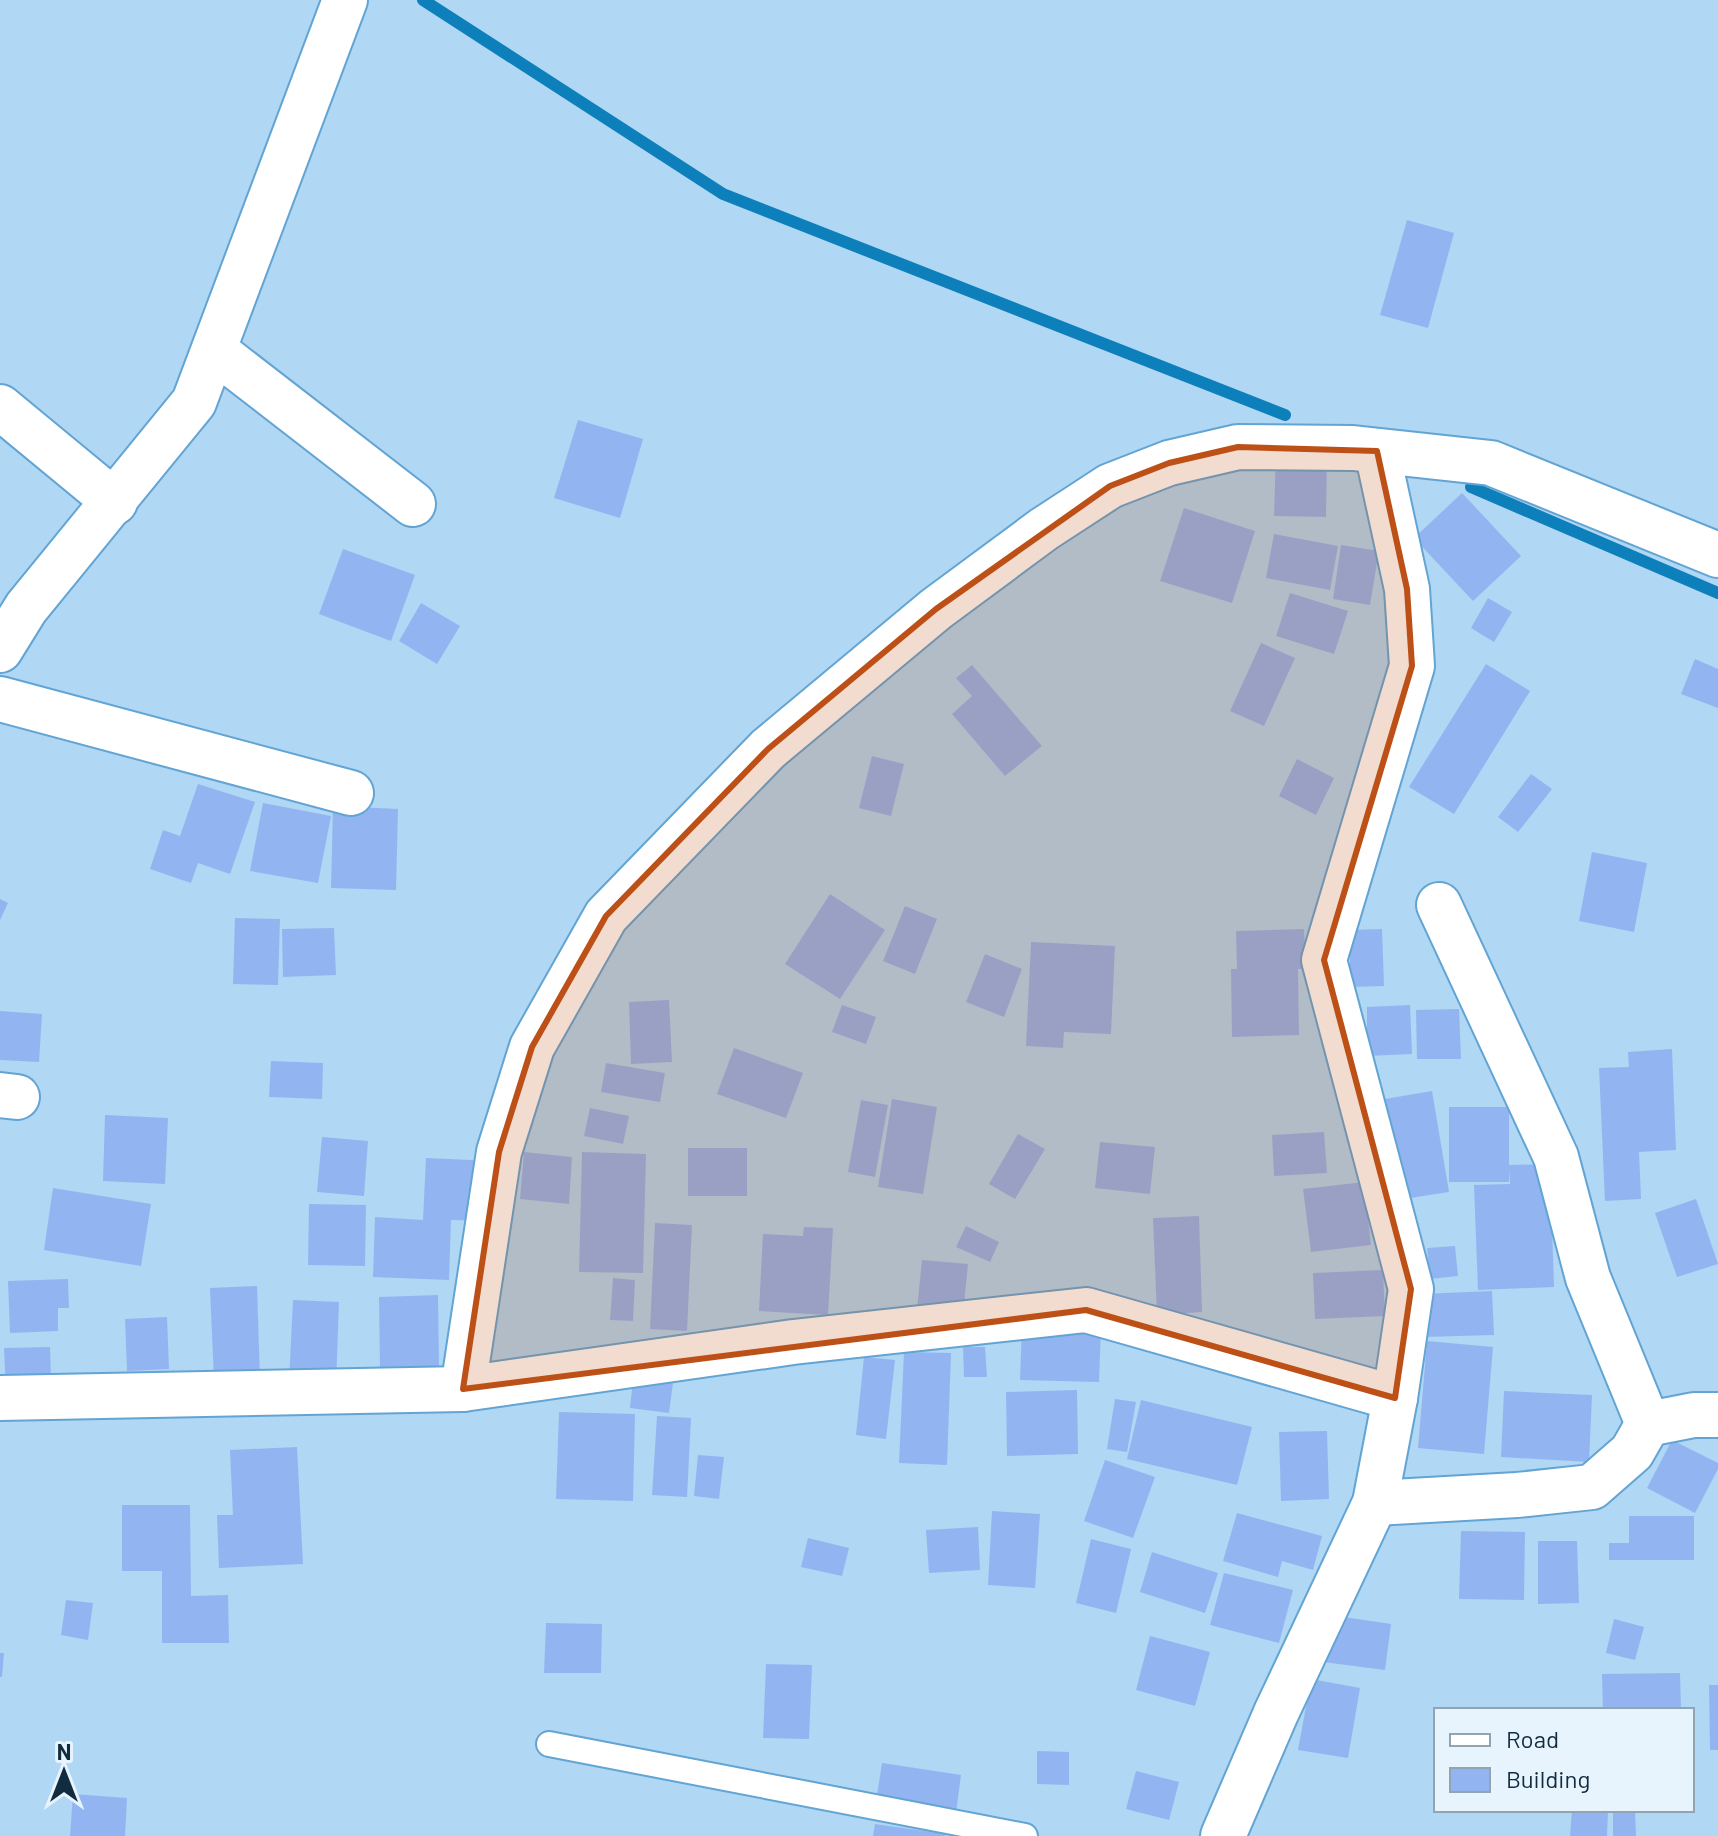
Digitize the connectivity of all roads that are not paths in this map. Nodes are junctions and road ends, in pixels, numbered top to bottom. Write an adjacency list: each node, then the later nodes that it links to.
1 (345, 0): 2 (street)
2 (214, 350): 5 (street); 6 (street)
3 (0, 407): 5 (street)
4 (1377, 451): 7 (street); 12 (street); 14 (street)
5 (115, 502): 8 (street)
6 (413, 504)
7 (1718, 555)
8 (0, 650)
9 (0, 699): 10 (street)
10 (351, 793)
11 (1439, 905): 16 (street)
12 (463, 1389): 13 (street); 14 (street)
13 (0, 1398)
14 (1395, 1398): 17 (street)
15 (1718, 1415): 16 (street)
16 (1648, 1424): 17 (street)
17 (1375, 1503): 20 (street)
18 (549, 1744): 19 (lane)
19 (1025, 1836)
20 (1223, 1836)

